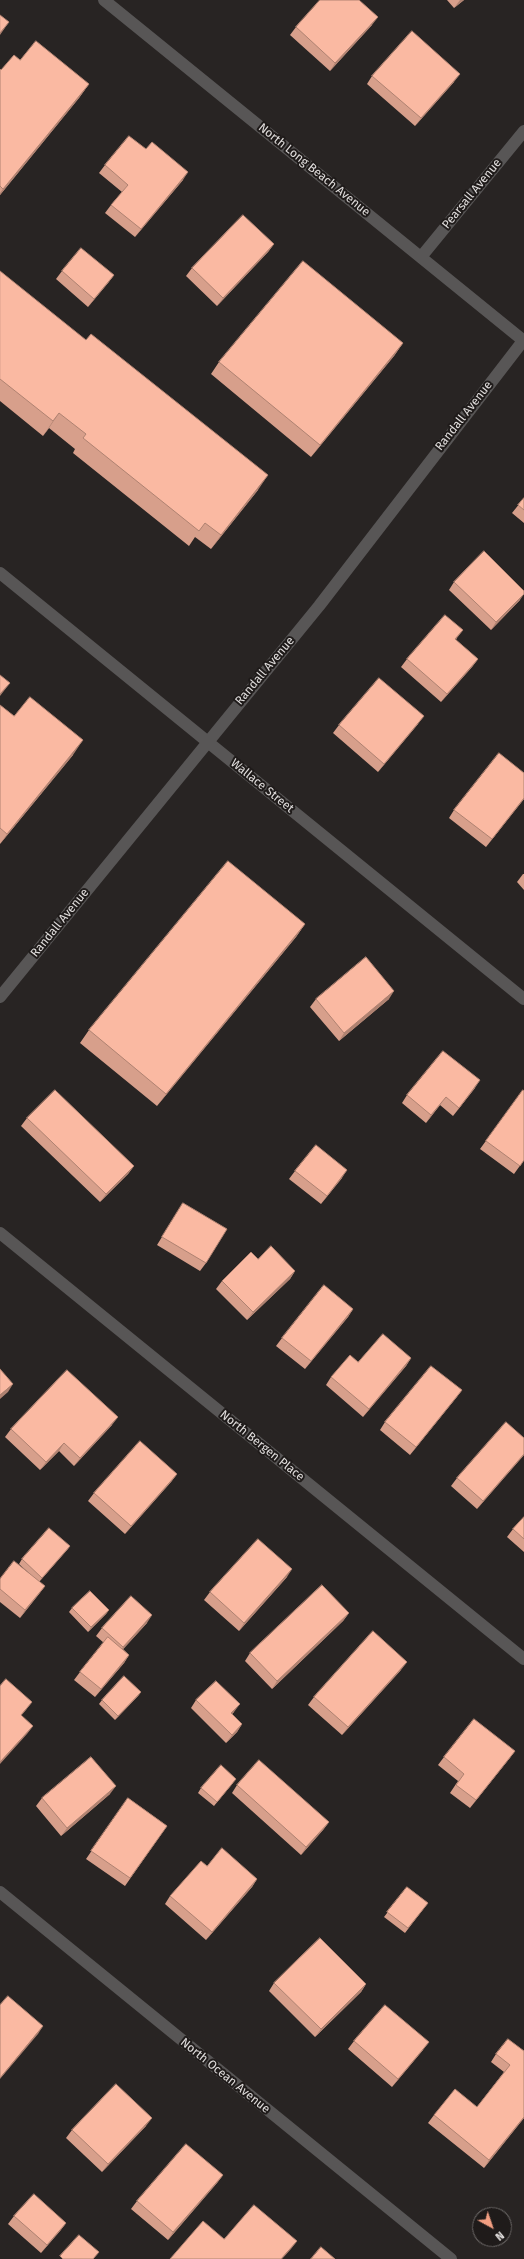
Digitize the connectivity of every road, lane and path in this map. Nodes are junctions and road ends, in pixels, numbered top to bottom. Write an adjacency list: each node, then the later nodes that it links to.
1 (104, 0): 3 (street, North Long Beach Avenue)
2 (524, 131): 3 (street, Pearsall Avenue)
3 (421, 257): 4 (street, North Long Beach Avenue)
4 (524, 341): 6 (street, Randall Avenue)
5 (0, 574): 6 (street, Wallace Street)
6 (207, 742): 7 (street, Randall Avenue); 8 (street, Wallace Street)
7 (0, 997)
8 (524, 999)
9 (0, 1233): 10 (street, North Bergen Place)
10 (524, 1659)
11 (0, 1892): 12 (street, North Ocean Avenue)
12 (451, 2259)

